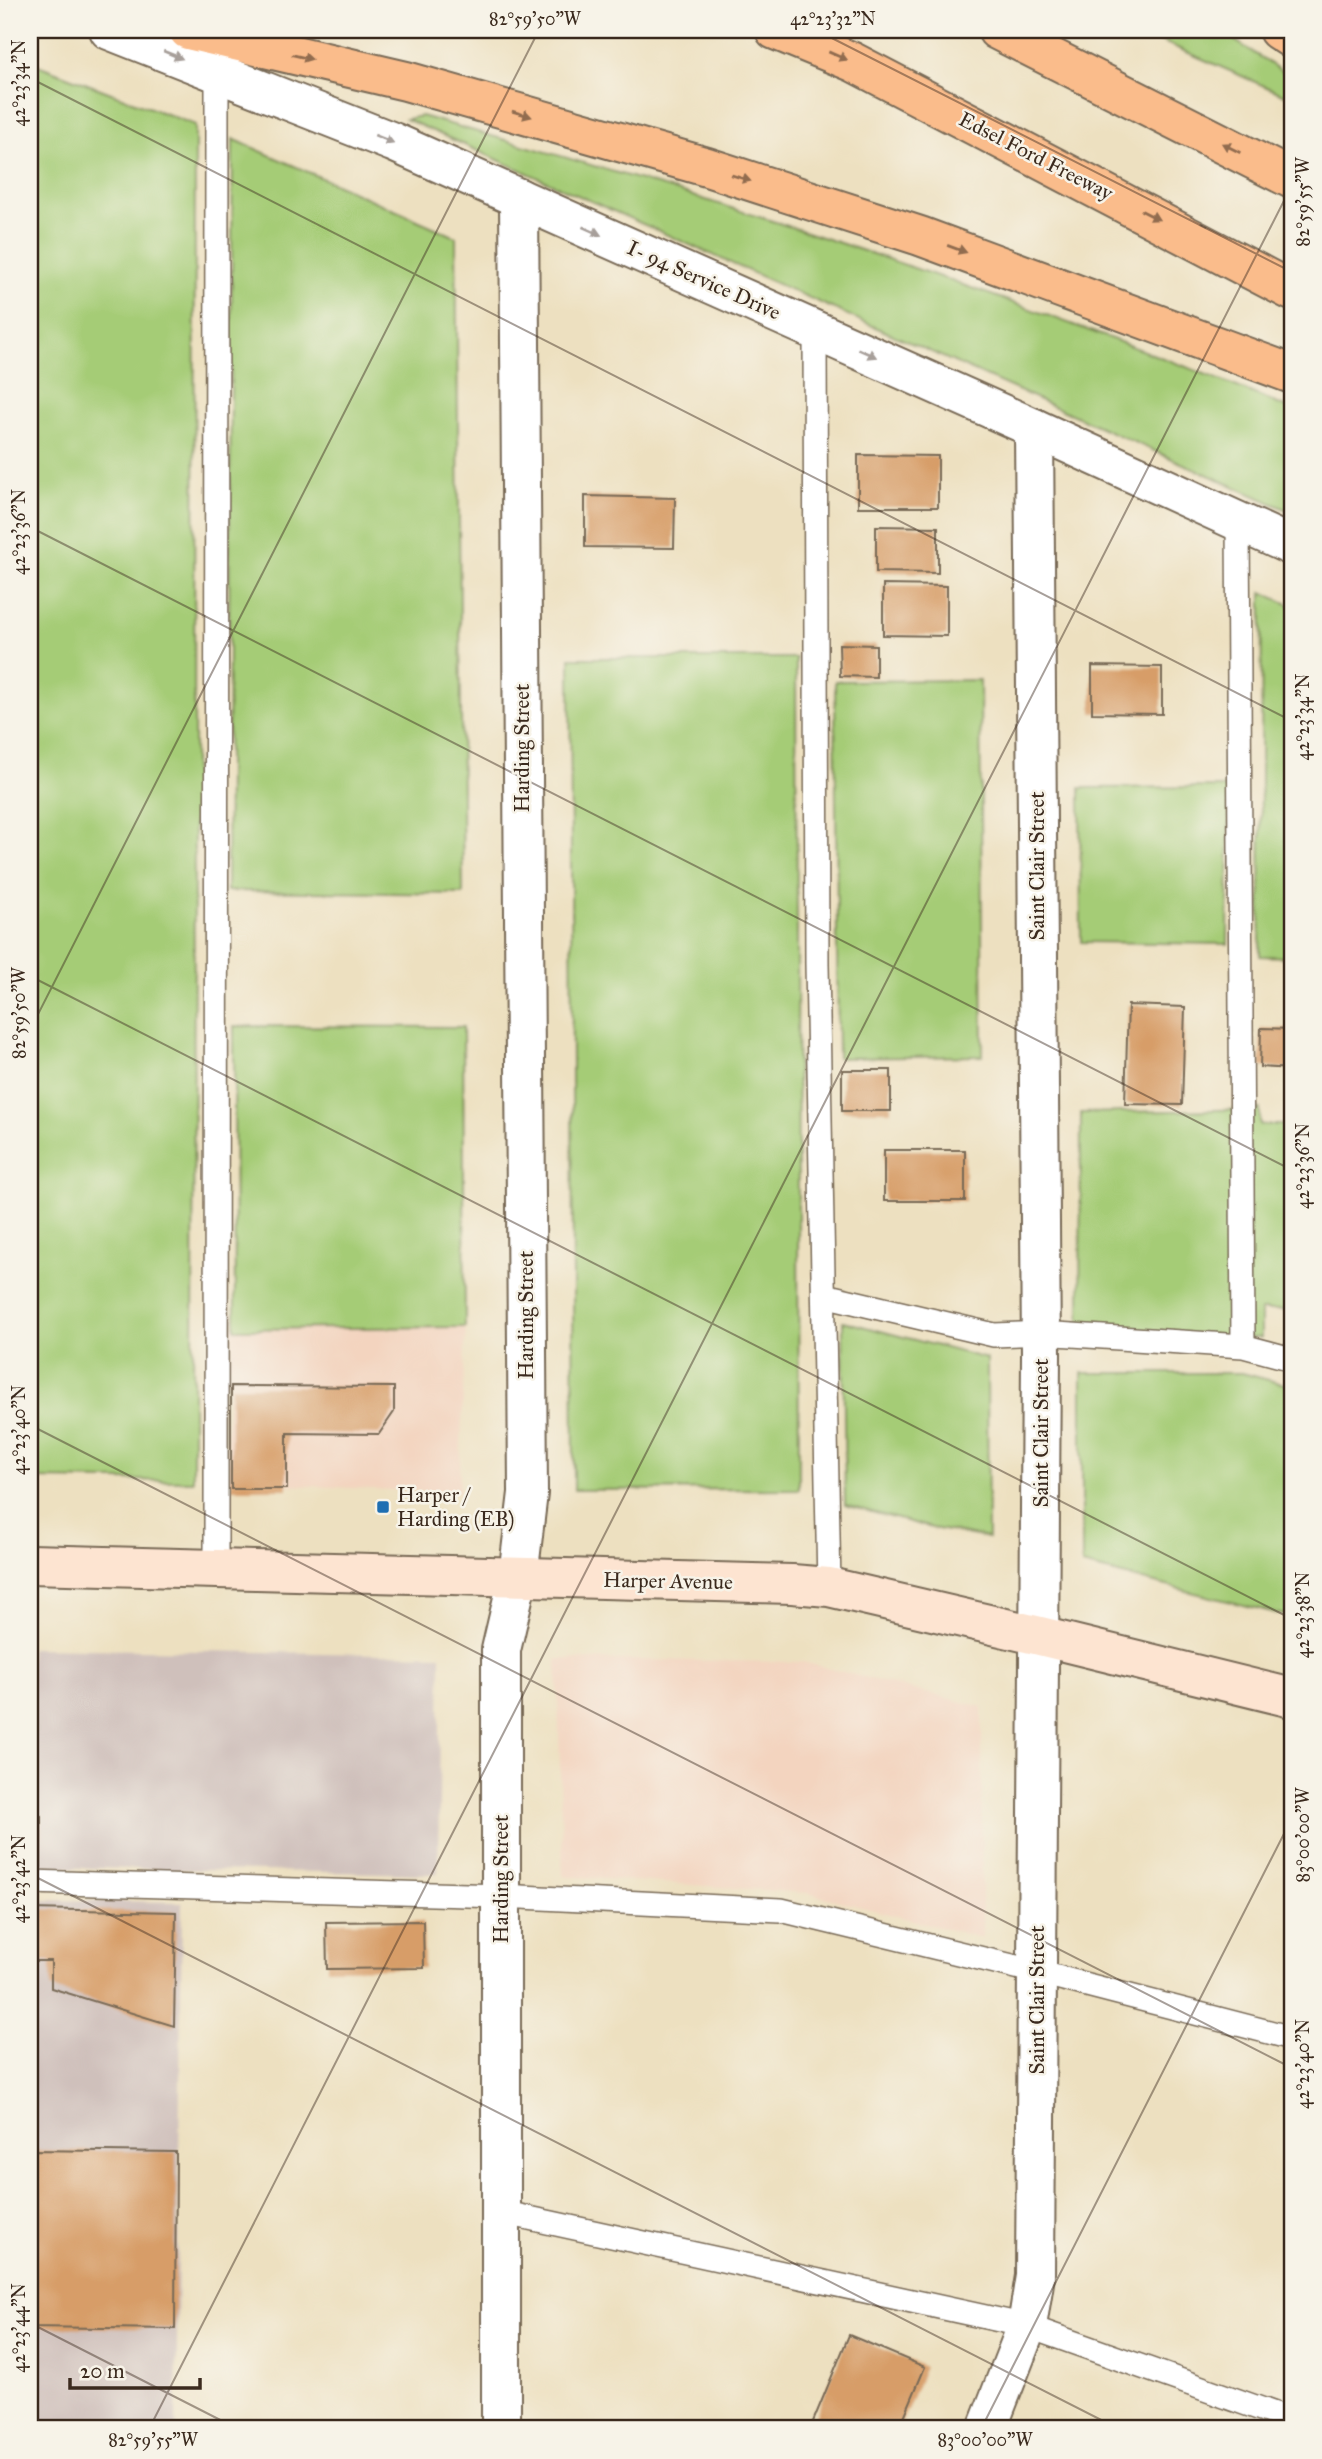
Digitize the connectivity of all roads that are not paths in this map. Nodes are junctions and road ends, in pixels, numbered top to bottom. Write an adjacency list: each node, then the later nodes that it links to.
1 (109, 30): 7 (street, I- 94 Service Drive, one-way to 7)
2 (188, 30): 12 (highway, one-way to 12)
3 (775, 30): 10 (highway, Edsel Ford Freeway, one-way to 10)
4 (997, 30): 8 (highway, one-way to 4)
5 (1278, 30): 6 (highway)
6 (1292, 39)
7 (217, 73): 9 (street, I- 94 Service Drive, one-way to 9); 21 (lane)
8 (1292, 178)
9 (519, 198): 11 (street, I- 94 Service Drive, one-way to 11); 22 (street, Harding Street)
10 (1292, 291)
11 (815, 330): 13 (street, I- 94 Service Drive, one-way to 13); 16 (lane)
12 (1292, 374)
13 (1034, 428): 14 (street, I- 94 Service Drive); 17 (street, Saint Clair Street)
14 (1238, 521): 15 (street, I- 94 Service Drive); 18 (lane)
15 (1292, 546)
16 (824, 1295): 17 (lane); 23 (lane)
17 (1041, 1333): 18 (lane); 24 (street, Saint Clair Street)
18 (1243, 1346): 19 (lane)
19 (1292, 1359)
20 (30, 1564): 21 (main road, Harper Avenue)
21 (216, 1569): 22 (main road, Harper Avenue)
22 (518, 1577): 23 (main road, Harper Avenue); 27 (street, Harding Street)
23 (829, 1587): 24 (main road, Harper Avenue)
24 (1040, 1636): 25 (main road, Harper Avenue); 28 (street, Saint Clair Street)
25 (1292, 1698)
26 (30, 1882): 27 (lane)
27 (501, 1896): 28 (lane); 30 (street, Harding Street)
28 (1037, 1972): 29 (lane); 31 (street, Saint Clair Street)
29 (1292, 2038)
30 (501, 2212): 31 (lane); 33 (street, Harding Street)
31 (1027, 2326): 32 (lane); 34 (street, Saint Clair Street)
32 (1292, 2420)
33 (501, 2429)
34 (987, 2429)

